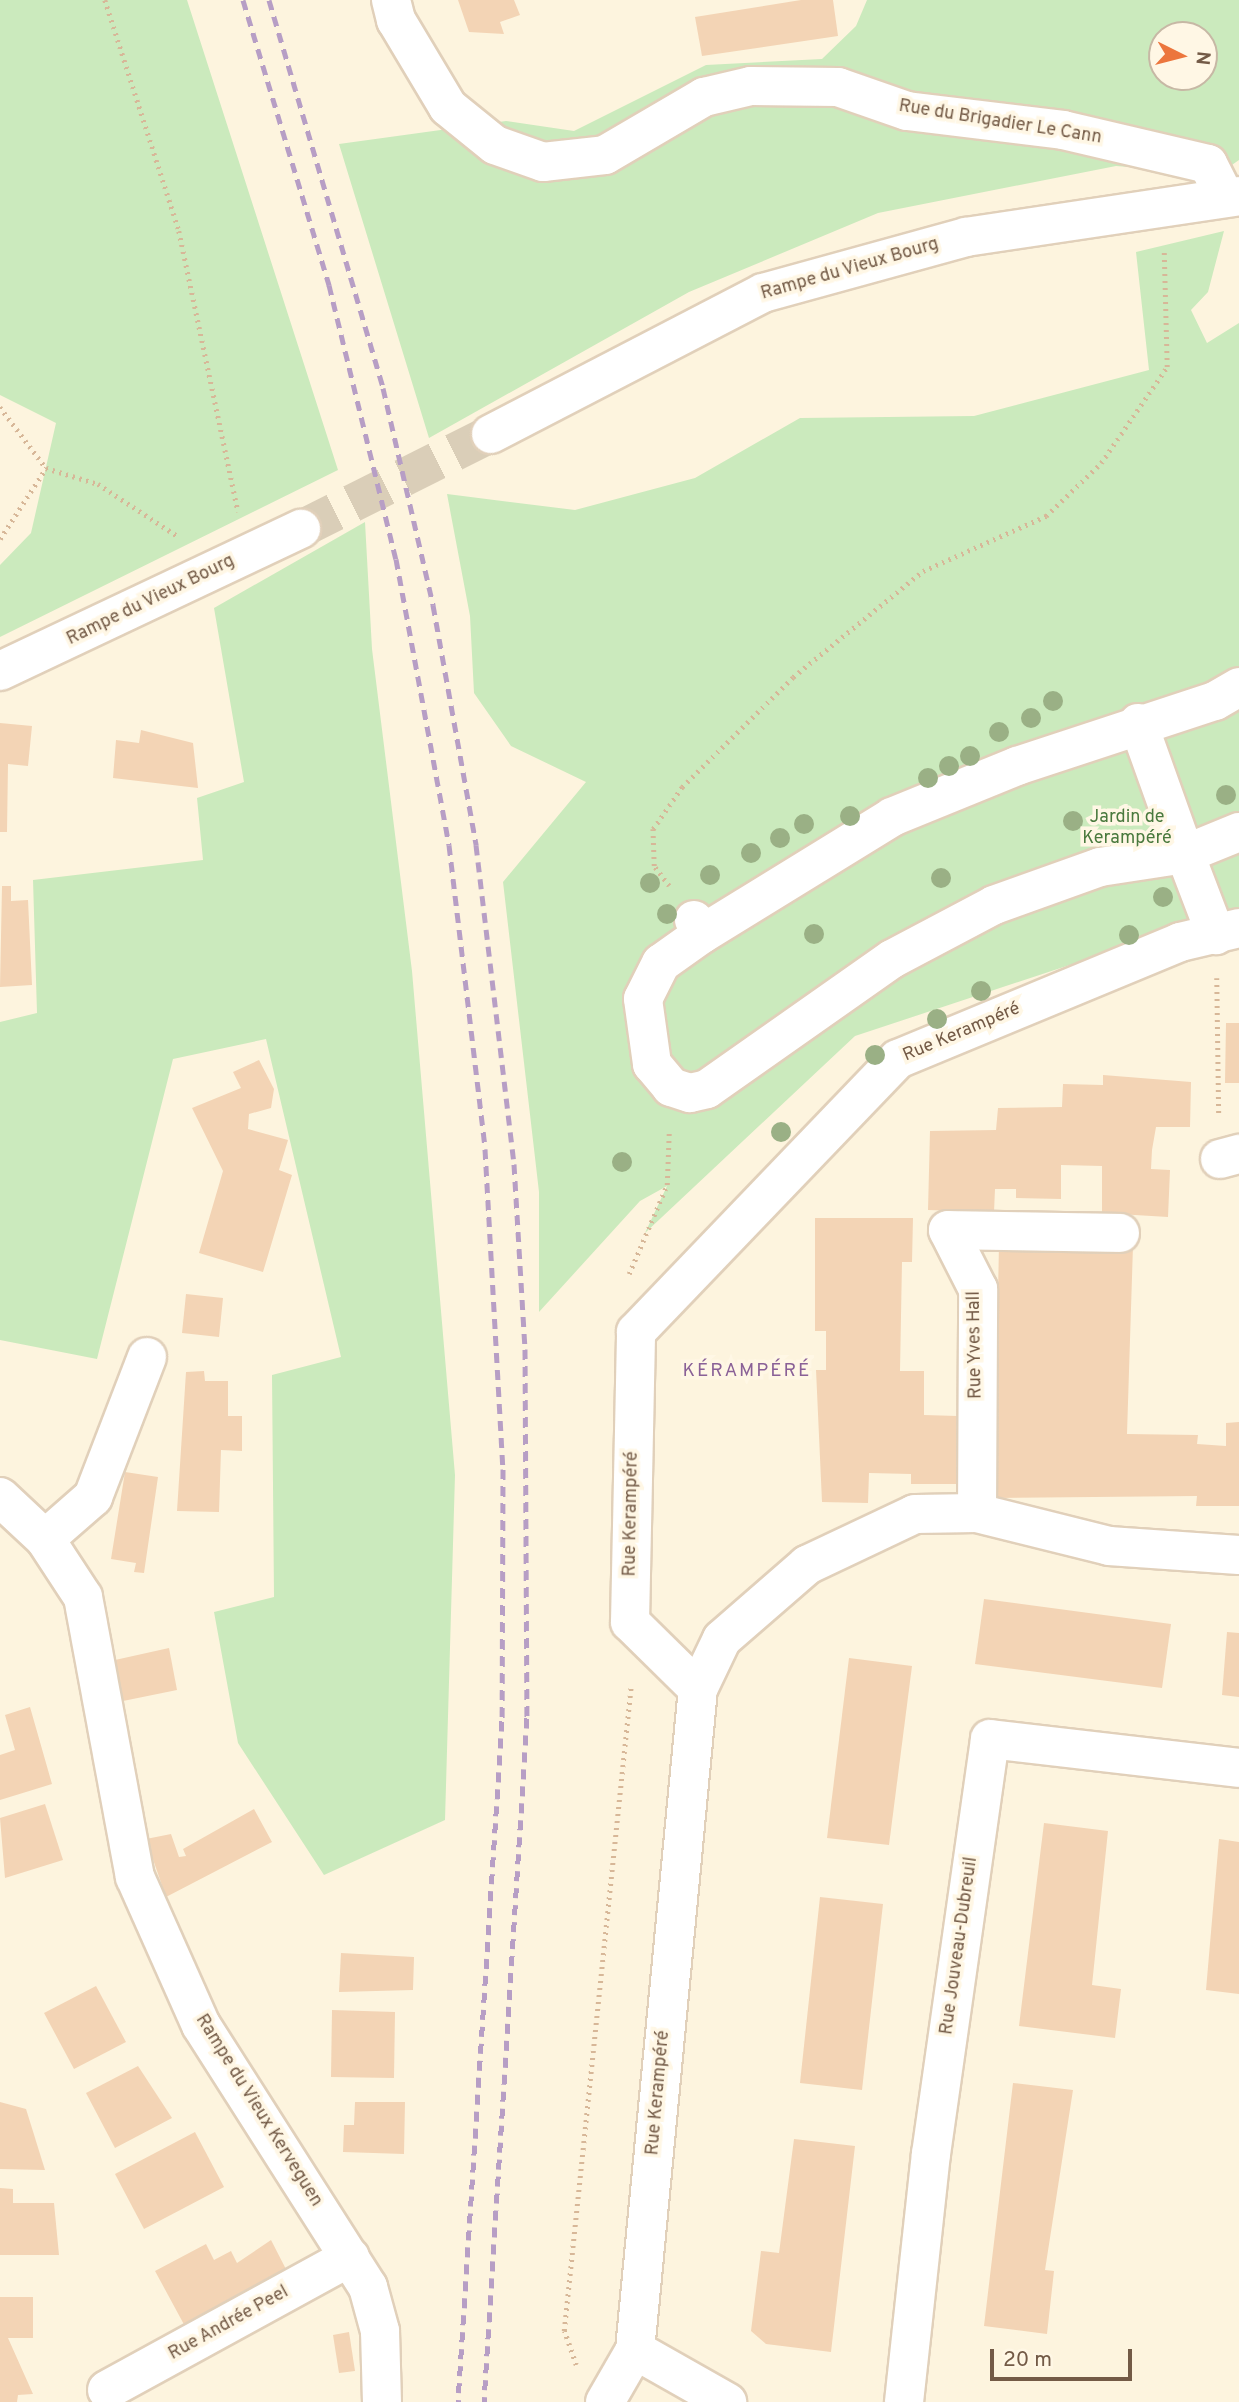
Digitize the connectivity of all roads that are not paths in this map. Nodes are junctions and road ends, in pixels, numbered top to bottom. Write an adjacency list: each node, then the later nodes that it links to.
1 (391, 0): 2 (street, Rue du Brigadier Le Cann)
2 (1232, 197): 3 (street, Rampe du Vieux Bourg)
3 (491, 434)
4 (301, 529): 5 (street, Rampe du Vieux Bourg)
5 (0, 671)
6 (1239, 687): 7 (street)
7 (1138, 723): 9 (street); 9 (street)
8 (1239, 832): 9 (street)
9 (1185, 854): 10 (street)
10 (1228, 931): 17 (street, Rue Kerampéré)
11 (1120, 1233): 14 (street, Rue Yves Hall)
12 (147, 1357): 15 (street)
13 (0, 1497): 15 (street, Rampe du Vieux Kerveguen)
14 (977, 1513): 16 (street); 17 (street)
15 (45, 1539): 19 (street, Rampe du Vieux Kerveguen)
16 (1239, 1555)
17 (698, 1689): 20 (street, Rue Kerampéré)
18 (1239, 1768): 25 (street, Rue Jouveau-Dubreuil)
19 (350, 2257): 21 (street, Rue Andrée Peel); 23 (street, Rampe du Vieux Kerveguen)
20 (635, 2350): 22 (street, Rue Kerampéré); 24 (street)
21 (107, 2390)
22 (593, 2390)
23 (382, 2402)
24 (727, 2402)
25 (904, 2402)

